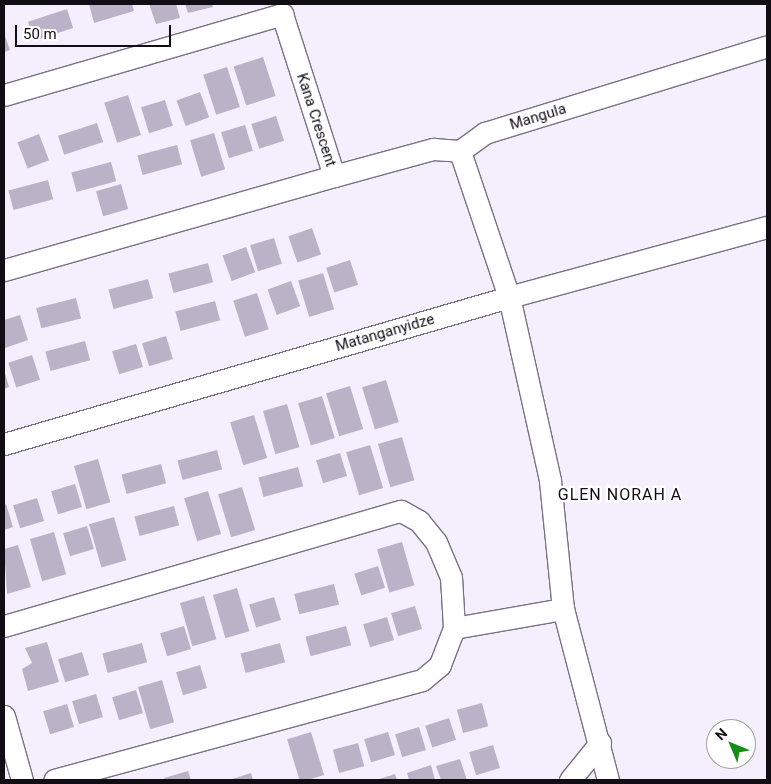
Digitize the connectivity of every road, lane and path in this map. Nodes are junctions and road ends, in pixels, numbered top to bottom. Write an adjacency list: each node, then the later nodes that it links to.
1 (767, 46): 3 (street, Mangula)
2 (4, 95): 4 (street, Kana Crescent)
3 (460, 151): 4 (street); 7 (street)
4 (334, 176): 6 (street, Kana Crescent)
5 (767, 227): 7 (street, Matanganyidze)
6 (4, 270)
7 (509, 297): 8 (street, Matanganyidze); 9 (street)
8 (4, 444)
9 (563, 609): 11 (street); 13 (street)
10 (4, 626): 11 (street)
11 (454, 628): 15 (street)
12 (4, 716): 14 (street)
13 (600, 743): 16 (street); 17 (street)
14 (14, 772)
15 (54, 780)
16 (570, 780)
17 (608, 780)

